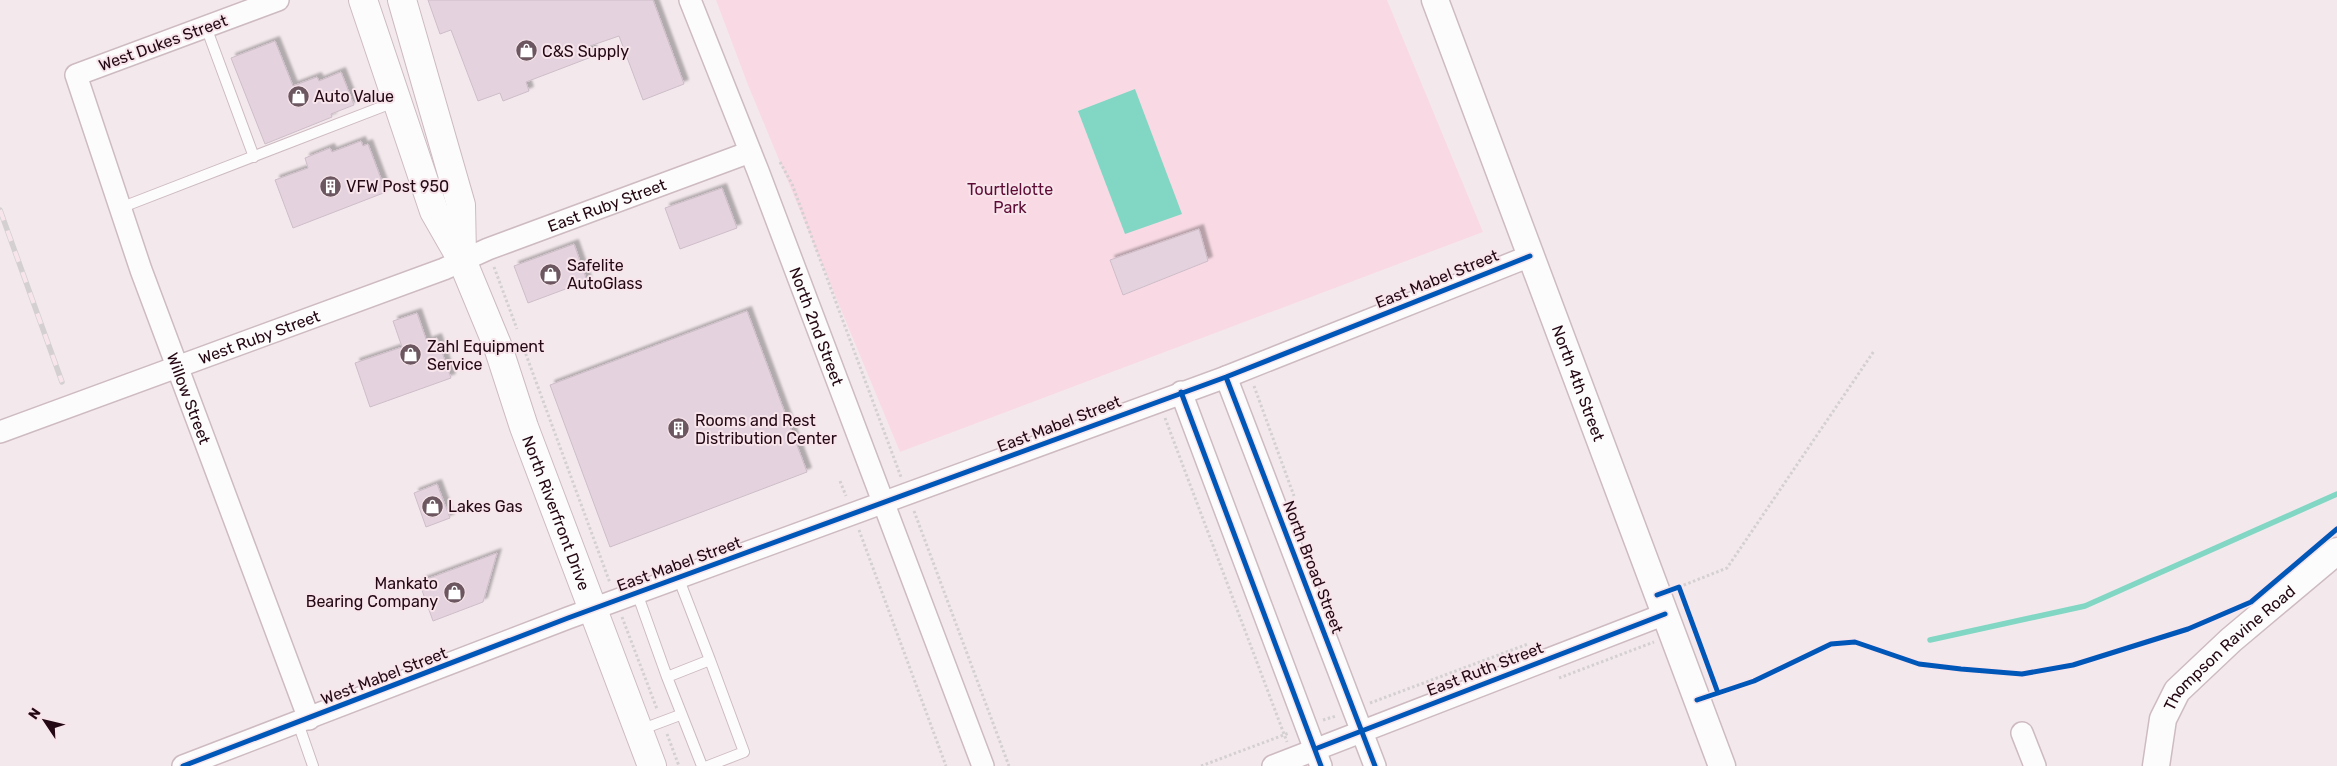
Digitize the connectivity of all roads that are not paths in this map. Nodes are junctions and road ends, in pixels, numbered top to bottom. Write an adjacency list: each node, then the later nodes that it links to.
1 (278, 0): 6 (street, West Dukes Street)
2 (363, 0): 8 (main road, North Riverfront Drive)
3 (402, 0): 13 (main road, North Riverfront Drive)
4 (690, 0): 9 (street, North 2nd Street)
5 (1435, 0): 12 (street, North 4th Street)
6 (206, 27): 7 (street, West Dukes Street); 10 (lane)
7 (76, 75): 11 (street, Willow Street)
8 (398, 101): 10 (lane); 13 (main road, North Riverfront Drive)
9 (750, 152): 13 (street, East Ruby Street); 18 (street, North 2nd Street)
10 (254, 157): 11 (lane)
11 (120, 208): 14 (street, Willow Street)
12 (1530, 256): 15 (street, East Mabel Street); 22 (street, North 4th Street)
13 (462, 260): 14 (street, West Ruby Street); 23 (main road, North Riverfront Drive)
14 (178, 367): 17 (street, West Ruby Street); 27 (street, Willow Street)
15 (1226, 376): 16 (street, East Mabel Street); 29 (street, North Broad Street)
16 (1181, 392): 18 (street, East Mabel Street); 31 (street)
17 (0, 432)
18 (884, 504): 20 (street, East Mabel Street); 37 (street, North 2nd Street)
19 (2337, 551): 42 (street, Thompson Ravine Road)
20 (678, 577): 21 (street, East Mabel Street); 24 (lane)
21 (637, 593): 23 (street, East Mabel Street); 25 (lane)
22 (1670, 597): 29 (street, East Ruth Street); 40 (street, North 4th Street)
23 (605, 605): 27 (street, West Mabel Street); 28 (main road, North Riverfront Drive)
24 (710, 660): 25 (lane); 36 (lane)
25 (667, 677): 26 (lane)
26 (680, 715): 28 (lane); 35 (lane)
27 (304, 721): 32 (street, West Mabel Street); 33 (lane)
28 (650, 726): 34 (main road, North Riverfront Drive)
29 (1362, 730): 31 (street, East Ruth Street); 39 (street, North Broad Street)
30 (2022, 733): 41 (street)
31 (1318, 758): 38 (street, East Ruth Street)
32 (183, 766)
33 (313, 766)
34 (652, 766)
35 (702, 766)
36 (708, 766)
37 (983, 766)
38 (1273, 766)
39 (1375, 766)
40 (1722, 766)
41 (2035, 766)
42 (2156, 766)

